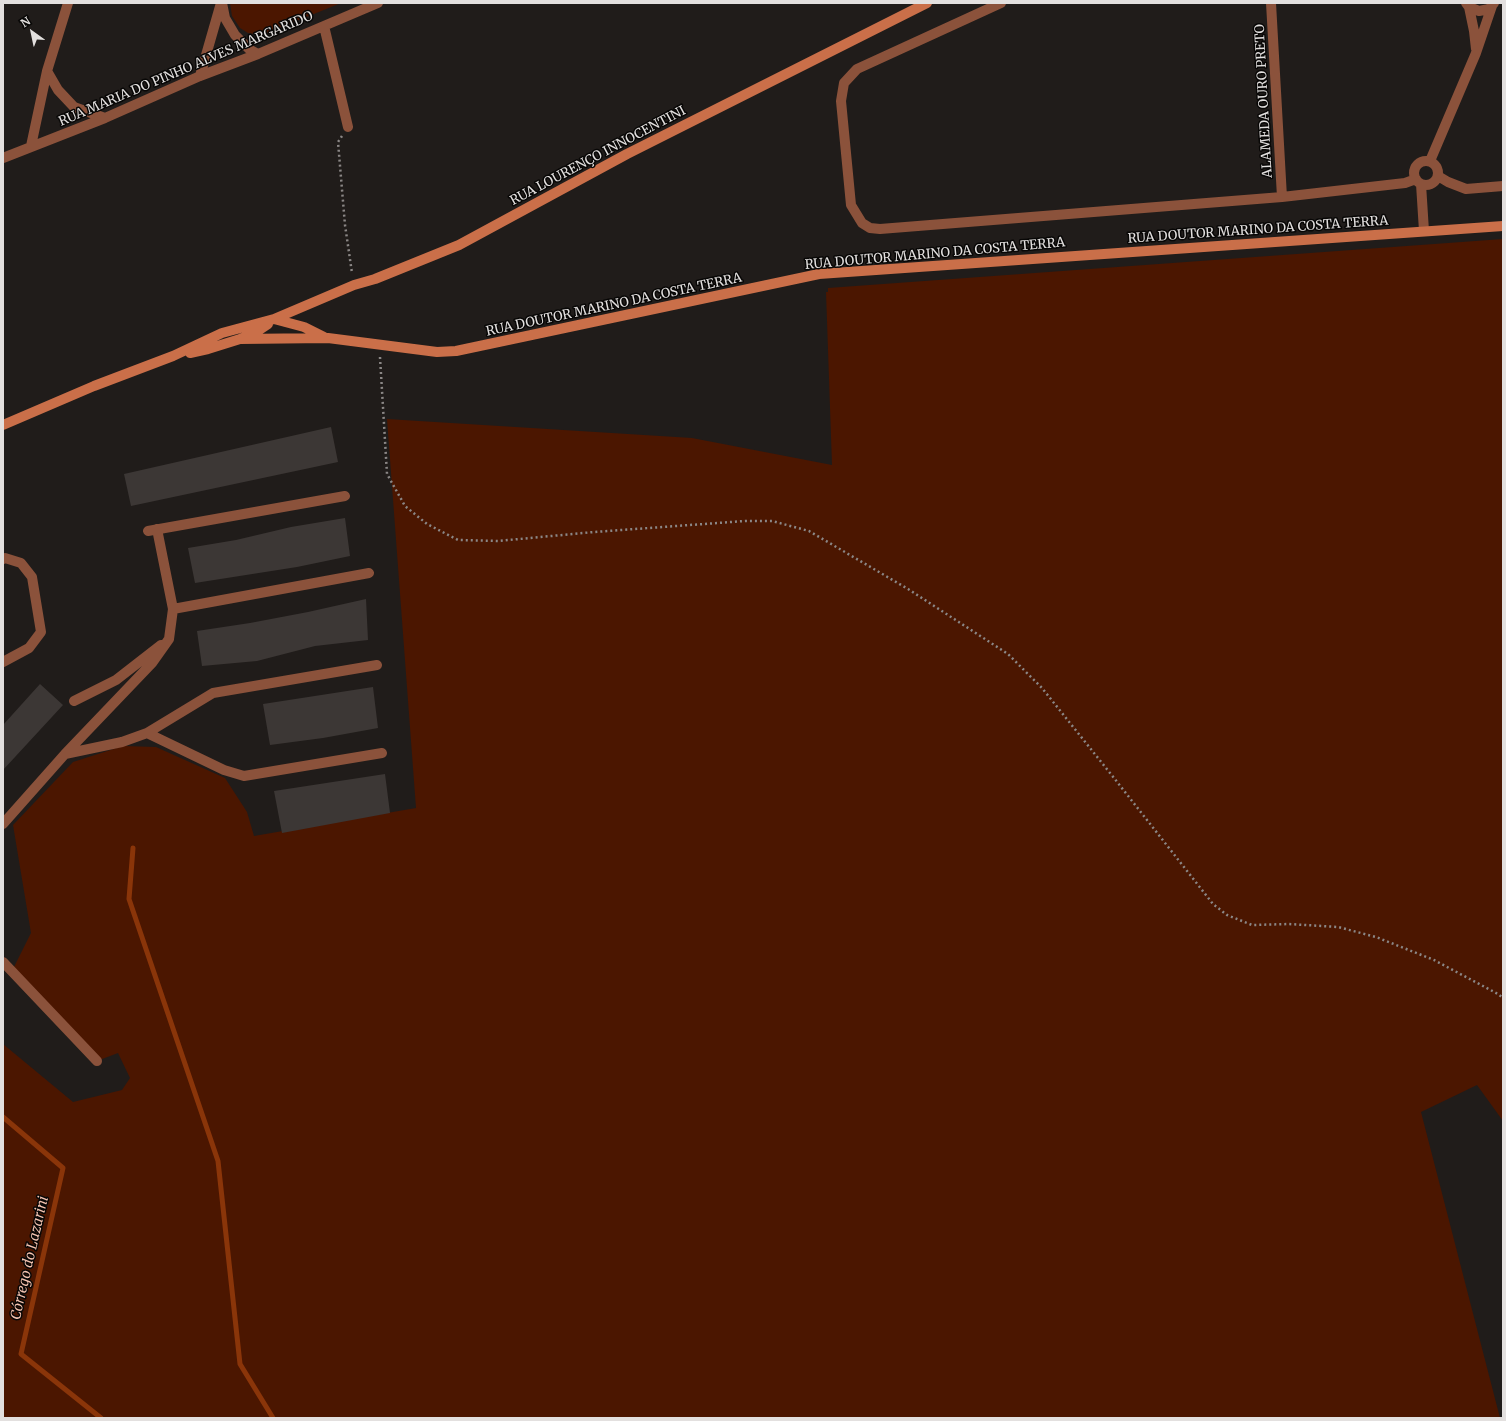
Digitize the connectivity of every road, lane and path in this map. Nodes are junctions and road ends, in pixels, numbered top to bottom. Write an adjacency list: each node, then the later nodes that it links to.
1 (68, 3): 12 (street)
2 (221, 3): 10 (street); 13 (street)
3 (378, 3): 9 (street, RUA MARIA DO PINHO ALVES MARGARIDO)
4 (927, 3): 25 (main road, RUA LOURENÇO INNOCENTINI)
5 (1001, 3): 22 (street)
6 (1271, 3): 22 (street, ALAMEDA OURO PRETO)
7 (1493, 4): 8 (street); 11 (street)
8 (1468, 5): 11 (street)
9 (324, 26): 10 (street, RUA MARIA DO PINHO ALVES MARGARIDO); 15 (street)
10 (258, 54): 13 (street, RUA MARIA DO PINHO ALVES MARGARIDO)
11 (1476, 54): 18 (street)
12 (47, 71): 14 (street); 16 (street)
13 (200, 76): 14 (street, RUA MARIA DO PINHO ALVES MARGARIDO)
14 (106, 118): 16 (street, RUA MARIA DO PINHO ALVES MARGARIDO)
15 (348, 127): 25 (path)
16 (31, 146): 17 (street, RUA MARIA DO PINHO ALVES MARGARIDO)
17 (3, 158)
18 (1430, 161): 19 (street); 20 (street)
19 (1438, 176): 20 (street); 21 (street)
20 (1418, 181): 22 (street); 24 (street)
21 (1503, 186)
22 (1282, 197)
23 (1503, 226): 24 (main road, RUA DOUTOR MARINO DA COSTA TERRA)
24 (1424, 231): 29 (main road, RUA DOUTOR MARINO DA COSTA TERRA)
25 (354, 286): 26 (main road, RUA LOURENÇO INNOCENTINI)
26 (274, 319): 27 (main road, RUA DOUTOR MARINO DA COSTA TERRA); 28 (main road, RUA LOURENÇO INNOCENTINI); 30 (main road, RUA LOURENÇO INNOCENTINI)
27 (328, 338): 28 (main road, RUA DOUTOR MARINO DA COSTA TERRA); 29 (main road, RUA DOUTOR MARINO DA COSTA TERRA)
28 (240, 339): 30 (main road, RUA LOURENÇO INNOCENTINI)
29 (380, 345): 45 (path)
30 (173, 356): 31 (main road, RUA LOURENÇO INNOCENTINI)
31 (3, 425)
32 (345, 496): 35 (street)
33 (3, 559): 37 (street)
34 (368, 574): 35 (street)
35 (173, 609): 36 (street)
36 (169, 639): 39 (street); 42 (street)
37 (3, 662)
38 (377, 665): 40 (street)
39 (74, 701)
40 (148, 734): 41 (street); 42 (street)
41 (382, 753)
42 (65, 754): 43 (street)
43 (3, 824)
44 (3, 962): 46 (street)
45 (1503, 998)
46 (97, 1062)

